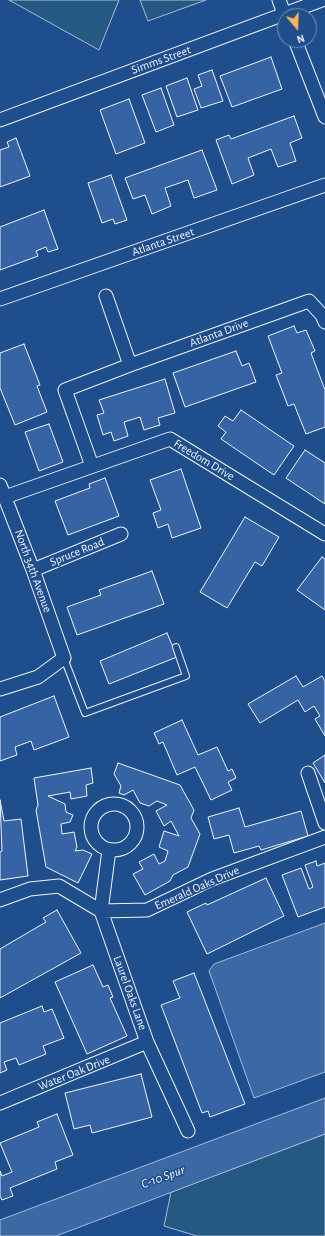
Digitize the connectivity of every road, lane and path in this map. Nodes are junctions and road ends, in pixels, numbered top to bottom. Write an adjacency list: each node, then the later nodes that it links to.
1 (322, 0): 2 (street, Simms Street)
2 (302, 8)
3 (277, 18): 6 (street, Simms Street)
4 (298, 48): 5 (street)
5 (325, 116)
6 (0, 120)
7 (325, 185): 9 (street, Atlanta Street)
8 (106, 296): 11 (street)
9 (0, 299)
10 (325, 322): 11 (street, Atlanta Drive)
11 (130, 365): 12 (street, Atlanta Drive)
12 (92, 466): 13 (street, Freedom Drive); 15 (street, Freedom Drive)
13 (2, 491): 16 (street, North 34th Avenue)
14 (121, 534): 16 (street, Spruce Road)
15 (325, 534)
16 (33, 570): 18 (street, North 34th Avenue)
17 (176, 647): 18 (lane)
18 (64, 658): 19 (street)
19 (0, 689)
20 (308, 773): 21 (street)
21 (325, 823)
22 (325, 837): 25 (street, Emerald Oaks Drive)
23 (110, 850): 25 (street, Laurel Oaks Lane)
24 (2, 897): 25 (street)
25 (101, 911): 26 (street, Laurel Oaks Lane)
26 (147, 1042): 27 (street, Water Oak Drive); 28 (street, Laurel Oaks Lane)
27 (0, 1103)
28 (188, 1131)

